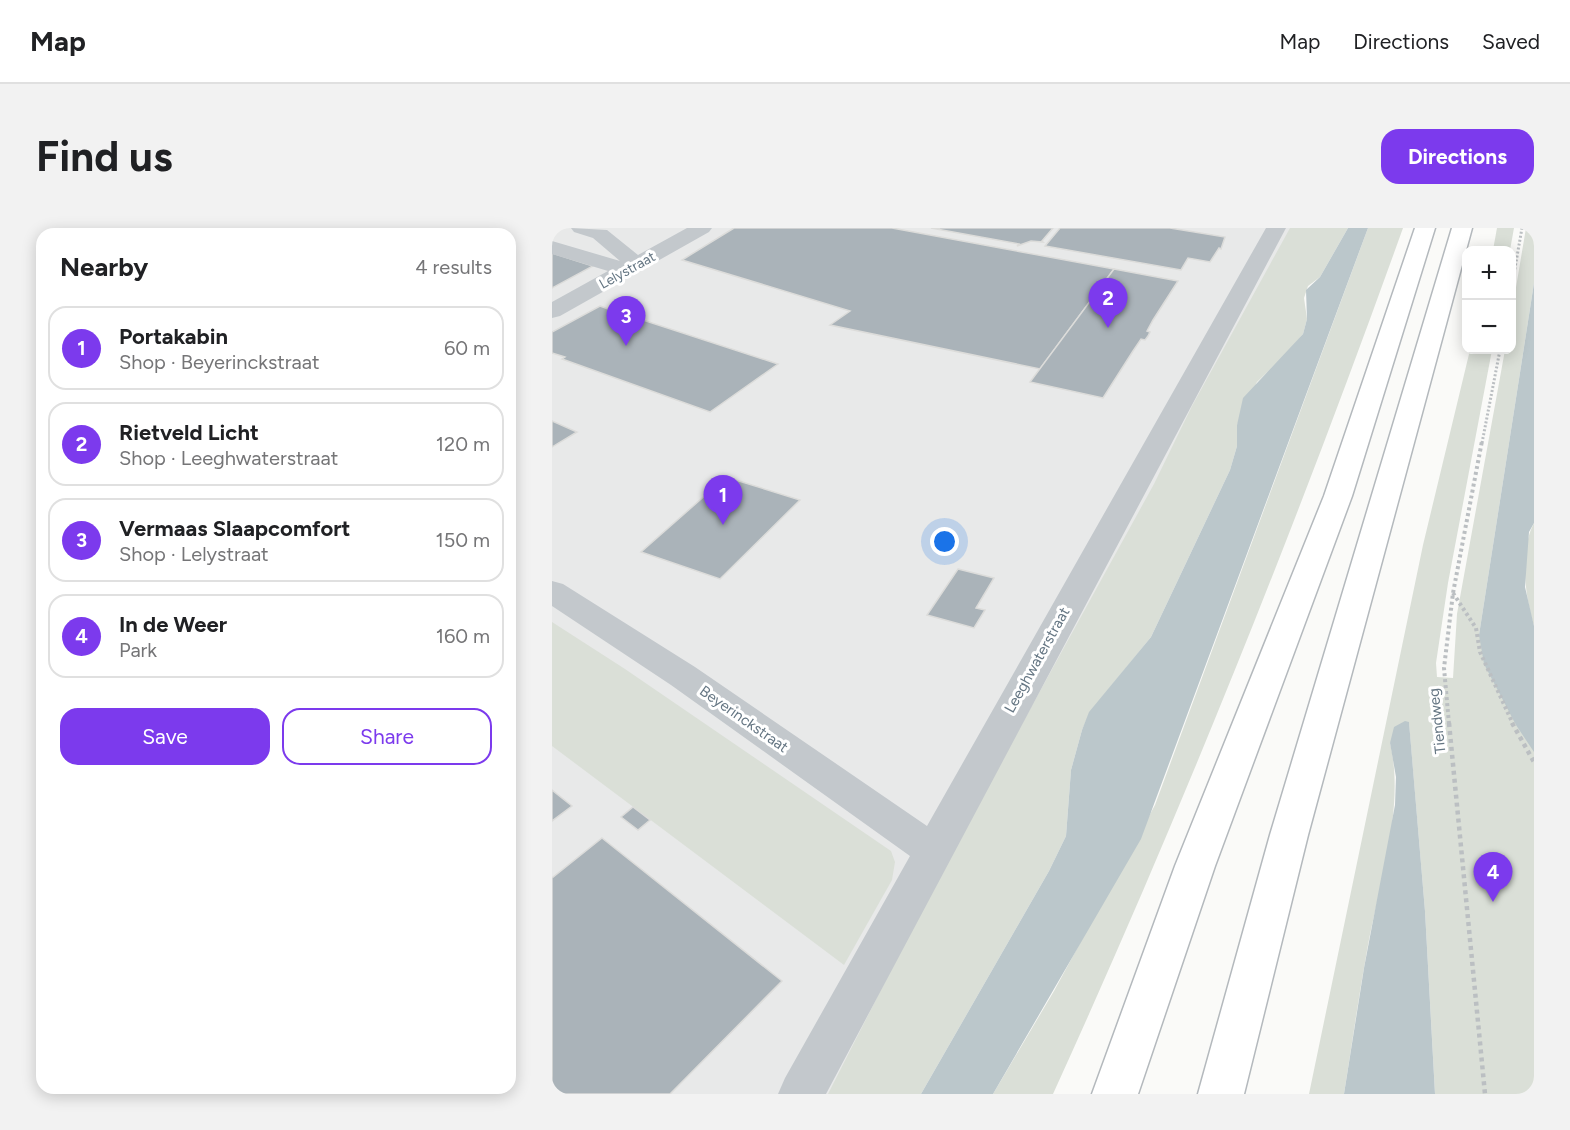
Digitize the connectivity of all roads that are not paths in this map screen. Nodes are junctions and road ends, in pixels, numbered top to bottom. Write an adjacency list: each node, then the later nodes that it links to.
1 (581, 228): 7 (street)
2 (702, 228): 7 (street, Lelystraat)
3 (1425, 228): 12 (highway)
4 (1461, 228): 13 (highway)
5 (1269, 230): 10 (street, Leeghwaterstraat)
6 (552, 247): 7 (street)
7 (631, 267): 8 (street, Lelystraat)
8 (552, 311)
9 (552, 591): 10 (street, Beyerinckstraat)
10 (933, 851): 11 (street, Leeghwaterstraat)
11 (801, 1094)
12 (1115, 1094)
13 (1221, 1094)

